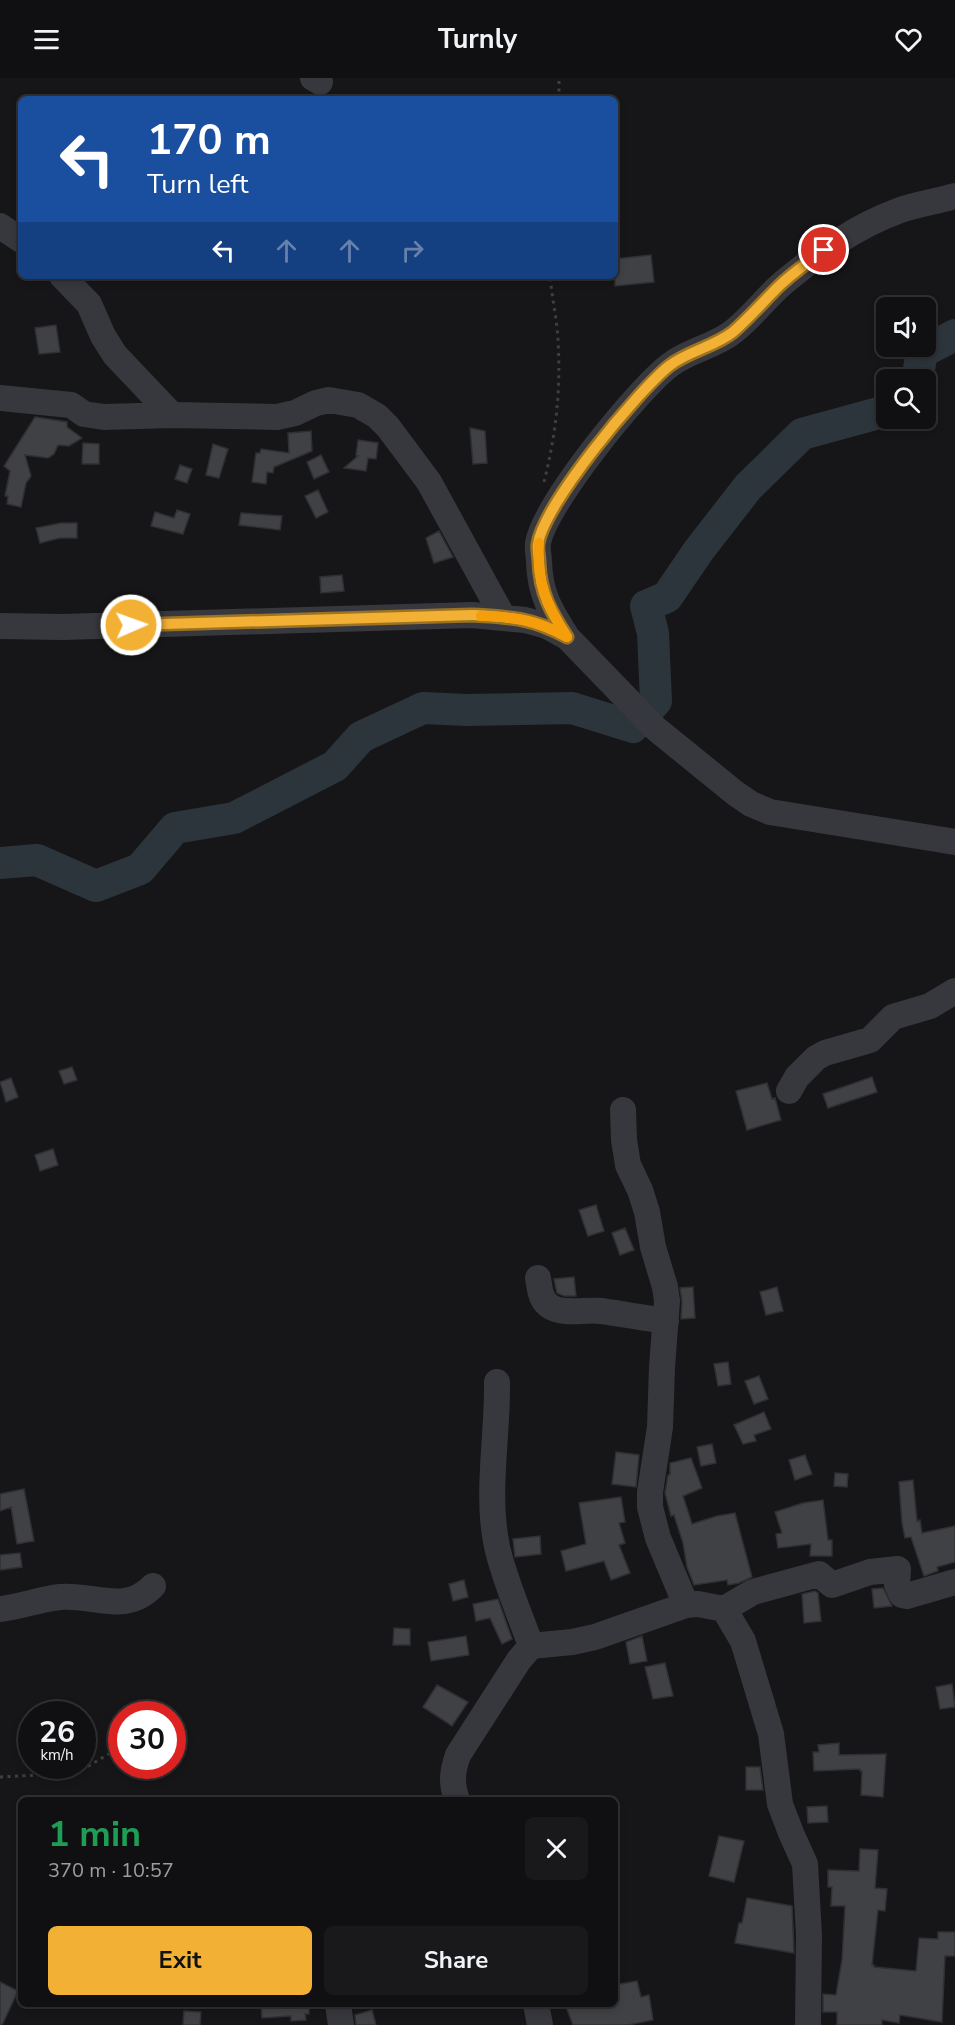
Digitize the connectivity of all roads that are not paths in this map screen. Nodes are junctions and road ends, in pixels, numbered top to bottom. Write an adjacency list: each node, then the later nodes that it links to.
1 (955, 196): 9 (street)
2 (0, 226): 3 (street)
3 (18, 238)
4 (65, 279): 6 (street)
5 (0, 398): 6 (street)
6 (172, 415): 7 (street)
7 (503, 617): 8 (street); 9 (street)
8 (0, 626)
9 (567, 637): 10 (street)
10 (955, 842)
11 (955, 991): 12 (street)
12 (789, 1091)
13 (623, 1110): 15 (street)
14 (538, 1278): 15 (street)
15 (666, 1321): 19 (street)
16 (497, 1382): 22 (street)
17 (955, 1582): 21 (street)
18 (153, 1586): 20 (street)
19 (686, 1605): 21 (street); 22 (street)
20 (0, 1609)
21 (724, 1609): 28 (street)
22 (531, 1646): 23 (street)
23 (456, 1797)
24 (338, 2007): 26 (street)
25 (537, 2007): 27 (street)
26 (341, 2025)
27 (540, 2025)
28 (808, 2025)

